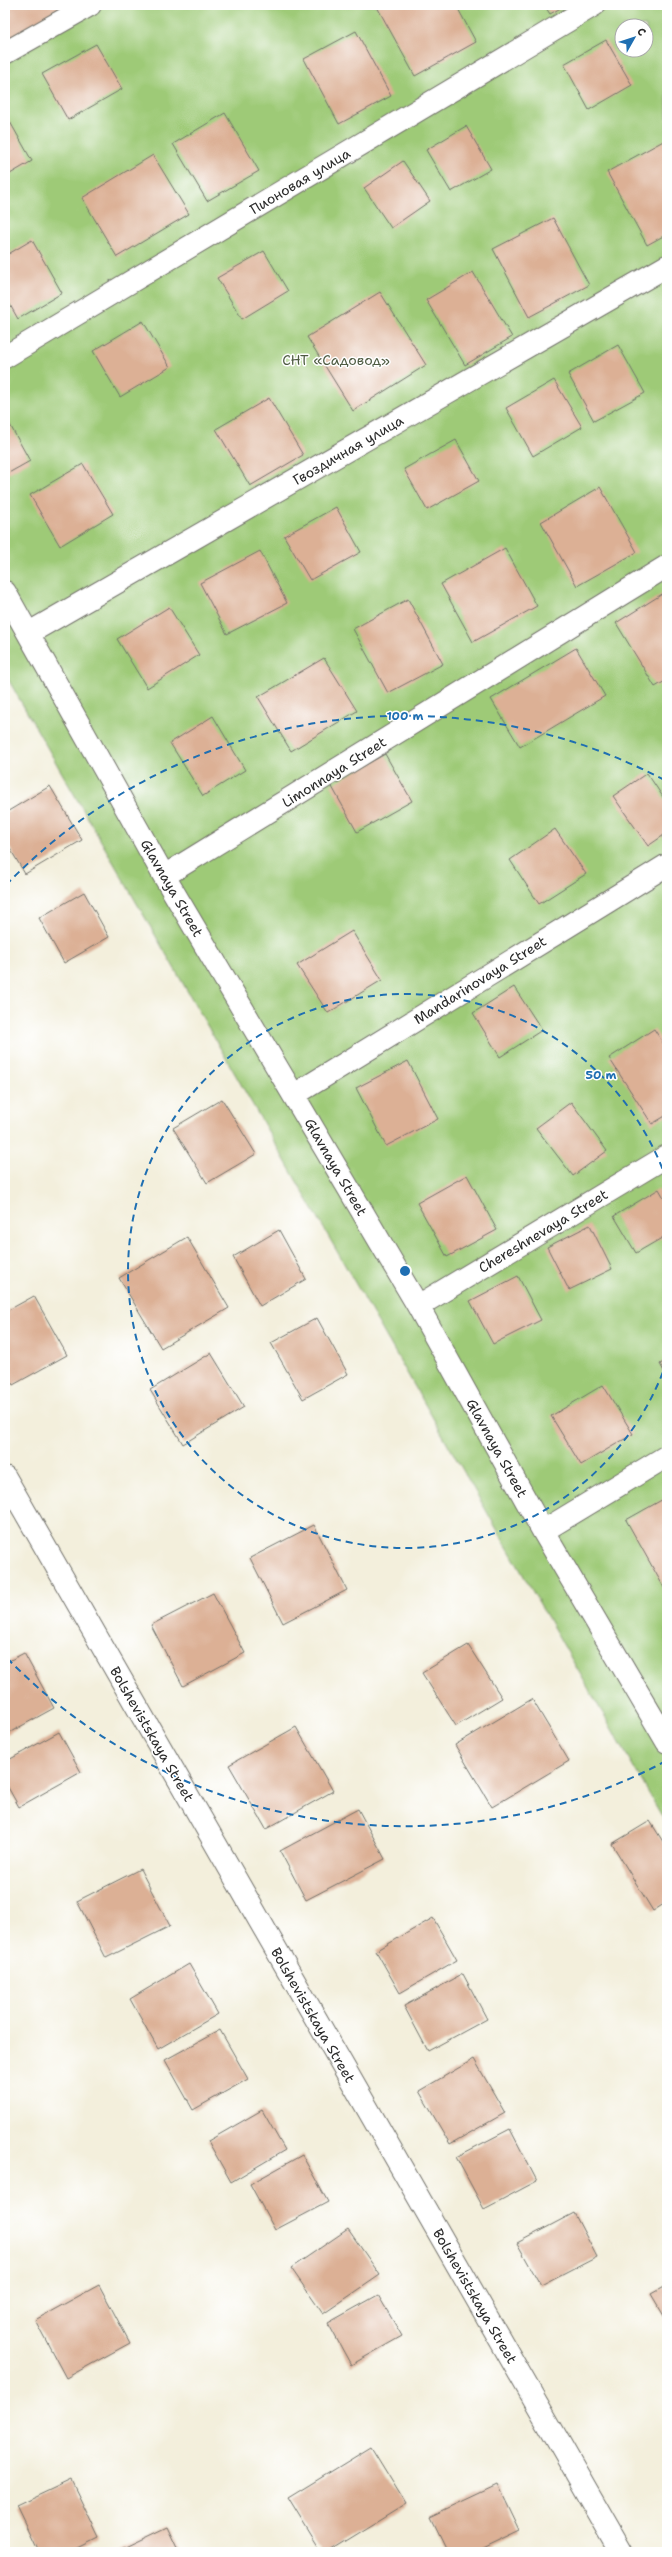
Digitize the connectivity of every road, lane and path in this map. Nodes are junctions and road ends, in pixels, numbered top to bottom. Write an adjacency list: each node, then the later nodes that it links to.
1 (90, 5): 3 (street)
2 (594, 5): 5 (street, Пионовая улица)
3 (5, 53)
4 (667, 266): 8 (street, Гвоздичная улица)
5 (5, 357)
6 (667, 566): 10 (street, Limonnaya Street)
7 (5, 592): 8 (street, Glavnaya Street)
8 (29, 633): 10 (street, Glavnaya Street)
9 (667, 866): 11 (street, Mandarinovaya Street)
10 (164, 876): 11 (street, Glavnaya Street)
11 (294, 1095): 13 (street, Glavnaya Street)
12 (667, 1156): 13 (street, Chereshnevaya Street)
13 (418, 1306): 16 (street, Glavnaya Street)
14 (667, 1456): 16 (street)
15 (5, 1477): 18 (street, Bolshevistskaya Street)
16 (543, 1532): 17 (street, Glavnaya Street)
17 (667, 1741)
18 (622, 2552)

